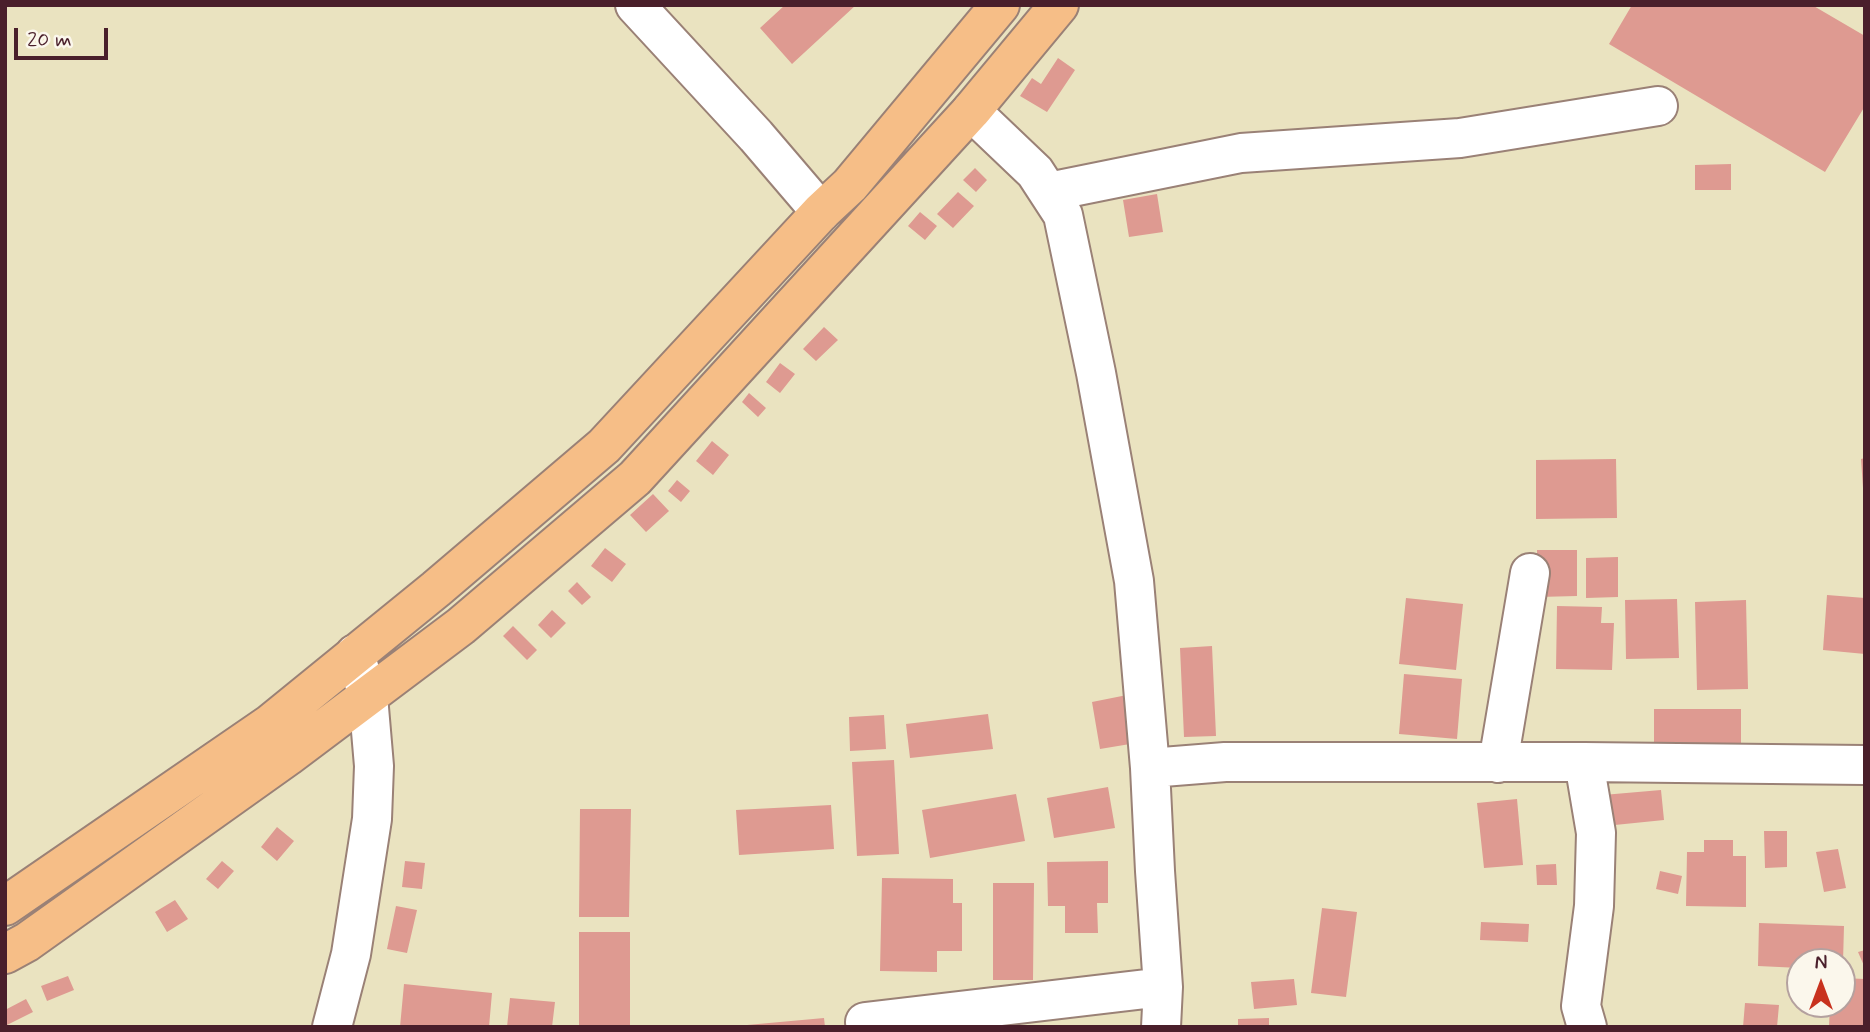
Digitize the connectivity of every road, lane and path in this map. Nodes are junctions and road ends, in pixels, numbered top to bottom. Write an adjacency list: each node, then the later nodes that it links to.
1 (635, 5): 7 (street)
2 (1000, 5): 7 (main road)
3 (1059, 5): 5 (main road)
4 (1658, 106): 6 (street)
5 (971, 111): 6 (street); 10 (main road)
6 (1048, 192): 14 (street)
7 (821, 212): 9 (main road)
8 (1530, 573): 12 (street)
9 (355, 654): 10 (street); 15 (main road)
10 (368, 696): 16 (main road); 19 (street)
11 (1584, 762): 12 (street); 13 (street); 21 (street)
12 (1498, 763): 14 (street)
13 (1865, 765)
14 (1150, 768): 17 (street)
15 (5, 905)
16 (5, 954)
17 (1163, 988): 18 (street); 20 (street)
18 (865, 1022)
19 (332, 1027)
20 (1161, 1027)
21 (1587, 1027)

